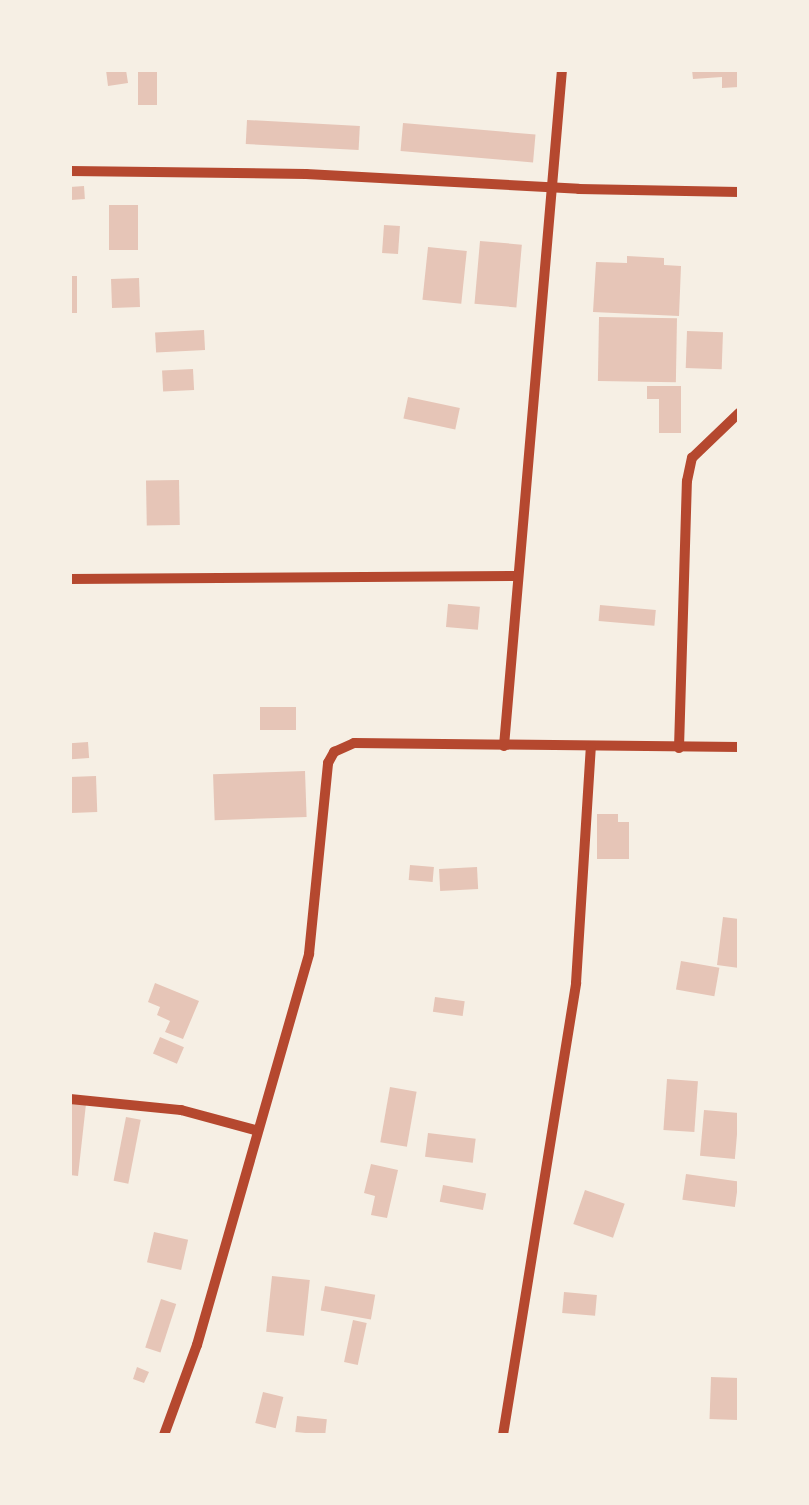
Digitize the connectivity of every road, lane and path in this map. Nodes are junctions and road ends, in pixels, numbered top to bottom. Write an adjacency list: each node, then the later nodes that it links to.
1 (562, 70): 3 (street)
2 (70, 171): 3 (street)
3 (553, 187): 4 (street); 6 (street)
4 (739, 192)
5 (739, 413): 10 (street)
6 (516, 576): 7 (street); 8 (street)
7 (70, 579)
8 (504, 746): 9 (street); 13 (street)
9 (591, 747): 10 (street); 15 (street)
10 (679, 748): 11 (street)
11 (739, 748)
12 (70, 1099): 13 (street)
13 (256, 1130): 14 (street)
14 (164, 1435)
15 (503, 1435)

